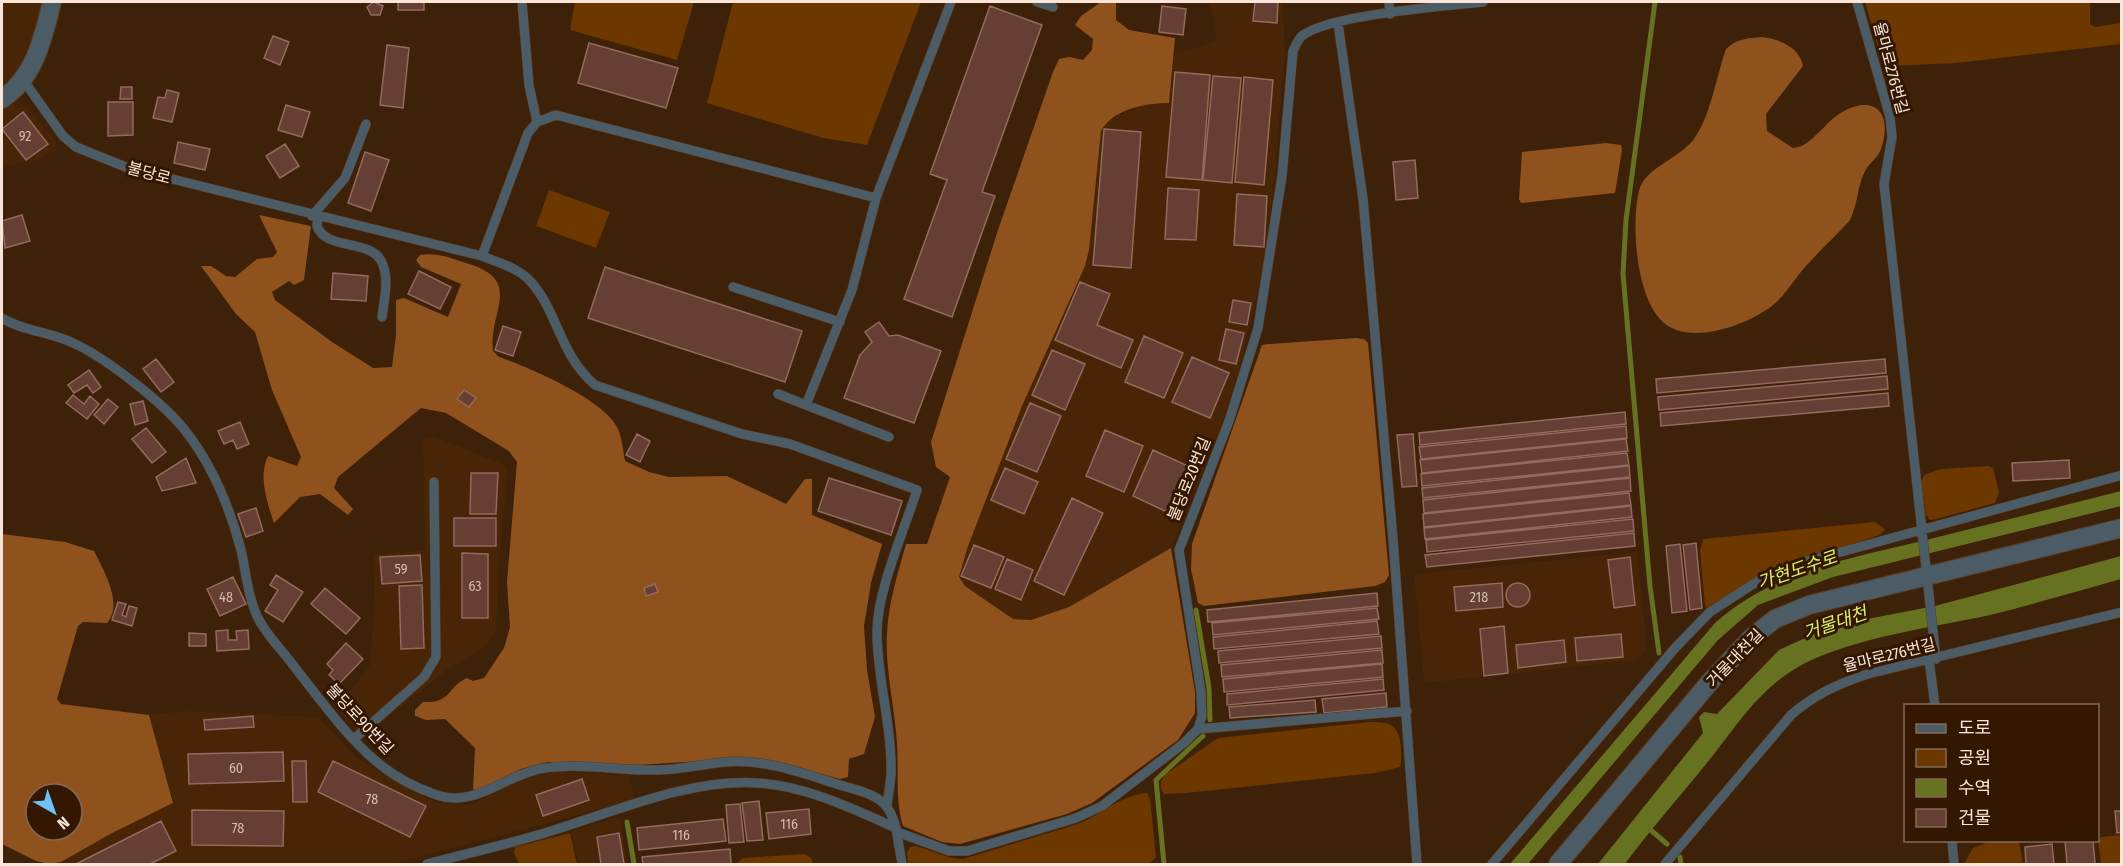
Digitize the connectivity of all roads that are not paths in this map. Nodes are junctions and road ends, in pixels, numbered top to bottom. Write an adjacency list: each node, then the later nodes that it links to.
1 (52, 2): 11 (street)
2 (522, 2): 13 (lane)
3 (951, 2): 15 (lane)
4 (1037, 2): 8 (lane)
5 (1389, 2): 9 (lane)
6 (1483, 2): 9 (lane)
7 (1857, 2): 28 (lane, 율마로276번길)
8 (1053, 7)
9 (1390, 14): 10 (lane)
10 (1338, 23): 33 (lane); 34 (lane, 불당로20번길)
11 (24, 81): 12 (street); 16 (lane, 불당로)
12 (2, 99)
13 (537, 122): 15 (lane); 17 (lane)
14 (366, 124): 16 (lane)
15 (876, 198): 21 (lane)
16 (312, 216): 17 (lane, 불당로); 19 (lane)
17 (482, 256): 36 (lane, 불당로)
18 (733, 287): 21 (lane)
19 (382, 317)
20 (2, 318): 35 (lane, 불당로90번길)
21 (840, 322): 23 (lane)
22 (778, 394): 23 (lane)
23 (806, 405): 24 (lane)
24 (889, 437)
25 (2121, 475): 28 (lane)
26 (434, 482): 35 (lane)
27 (2121, 528): 29 (street, 거물대천길)
28 (1921, 533): 29 (lane, 율마로276번길); 42 (lane)
29 (1926, 578): 31 (lane, 율마로276번길); 43 (street, 거물대천길)
30 (2121, 612): 31 (lane, 율마로276번길)
31 (1933, 657): 32 (lane, 율마로276번길); 44 (lane, 율마로276번길)
32 (1935, 704)
33 (1407, 711): 34 (lane); 41 (lane)
34 (1198, 729): 37 (lane)
35 (354, 739): 36 (lane, 불당로90번길)
36 (887, 807): 37 (lane)
37 (896, 830): 39 (lane); 40 (lane)
38 (1953, 842): 45 (lane)
39 (427, 864)
40 (902, 864)
41 (1417, 864)
42 (1491, 864)
43 (1558, 864)
44 (1665, 864)
45 (1954, 864)

